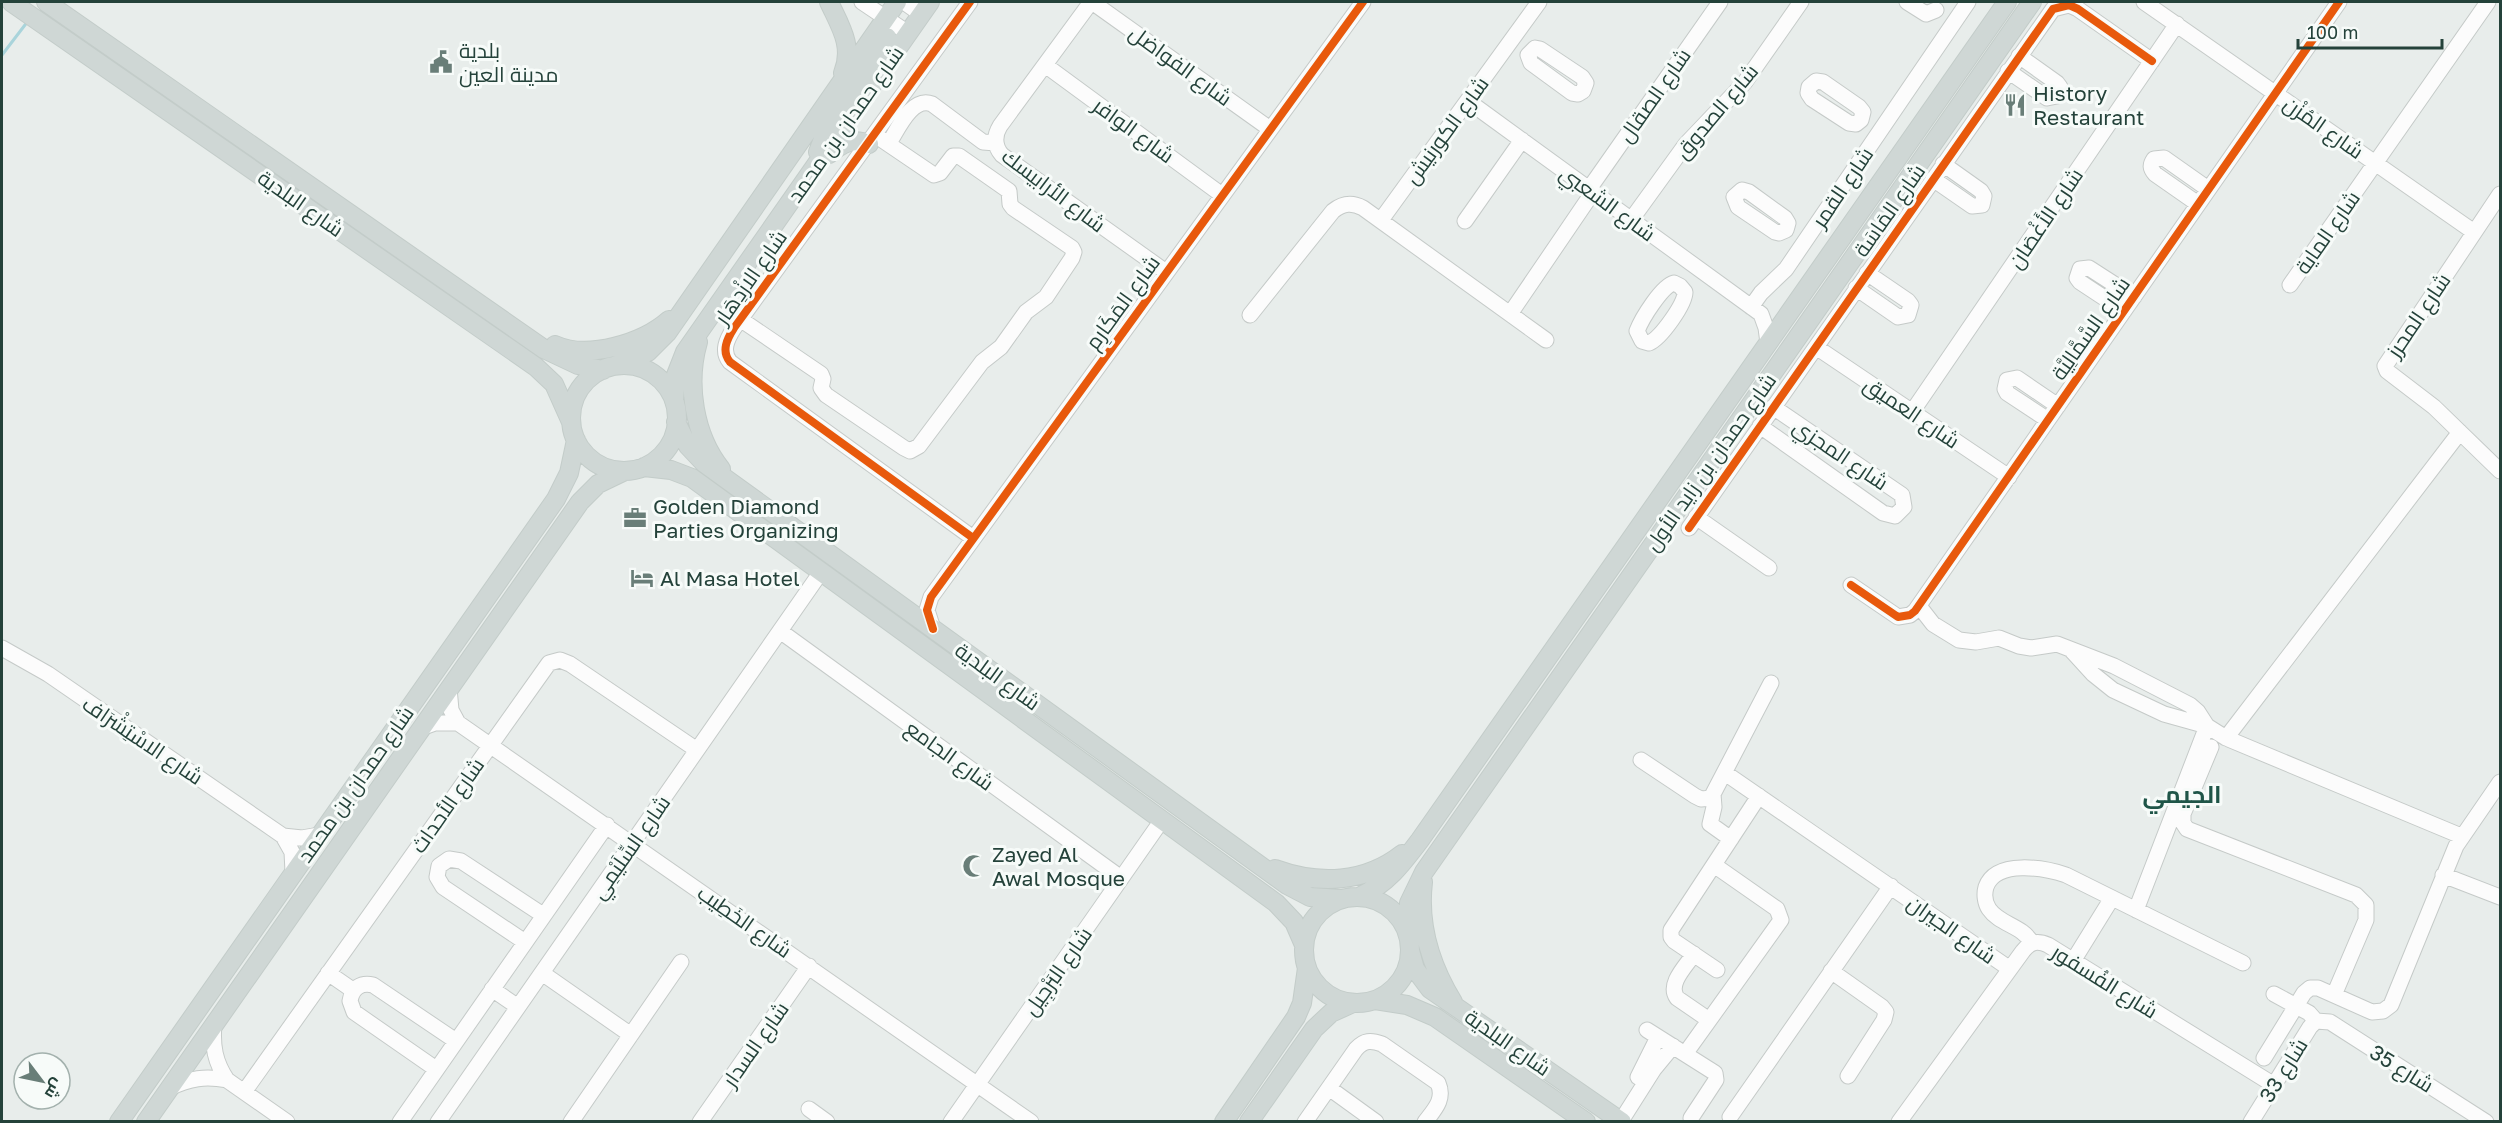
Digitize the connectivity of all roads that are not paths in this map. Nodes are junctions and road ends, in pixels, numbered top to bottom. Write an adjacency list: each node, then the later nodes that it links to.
1 (11, 2): 84 (main road, شارع البلدية)
2 (46, 2): 70 (main road, شارع البلدية)
3 (829, 2): 33 (main road)
4 (862, 2): 24 (street)
5 (899, 2): 24 (main road, شارع حمدان بن محمد)
6 (904, 2): 21 (street)
7 (970, 2): 37 (street, شارع الازْدِهَار)
8 (1091, 2): 29 (street, شارع الأرابيسك); 35 (street, شارع الفواضل)
9 (1363, 2): 35 (street, شارع المَكَارِم)
10 (1539, 2): 25 (street, شارع الكورنيش)
11 (1720, 2): 46 (street, شارع الصقال)
12 (1801, 2): 51 (street, شارع الصدوق)
13 (1907, 2): 20 (street)
14 (1968, 2): 22 (street, شارع القمر)
15 (2007, 2): 64 (main road, شارع حمدان بن زايد الأول)
16 (2032, 2): 75 (main road, شارع حمدان بن زايد الأول)
17 (2144, 2): 23 (street, شارع المُزْن)
18 (2337, 2): 31 (street, شارع السَّمَّالِيَّة)
19 (2488, 2): 42 (street, شارع الماية)
20 (1937, 6): 22 (street)
21 (926, 8): 24 (main road, شارع حمدان بن محمد)
22 (1955, 22): 36 (street, شارع القمر)
23 (2177, 24): 28 (street, شارع الأَغْصَان); 31 (street, شارع المُزْن)
24 (897, 25): 33 (main road, شارع حمدان بن محمد); 41 (main road, شارع حمدان بن محمد)
25 (1512, 40): 26 (street); 32 (street, شارع الكورنيش)
26 (1529, 52)
27 (2019, 56): 28 (street, شارع المَاسَة); 30 (street, شارع المَاسَة); 30 (street)
28 (2152, 62): 82 (street, شارع الأَغْصَان)
29 (1045, 65): 39 (street, شارع الأرابيسك); 48 (street, شارع الوافر)
30 (2008, 71): 43 (street, شارع المَاسَة)
31 (2275, 93): 42 (street, شارع المُزْن); 45 (street, شارع السَّمَّالِيَّة)
32 (1468, 101): 38 (street, شارع الشعبي); 50 (street, شارع الكورنيش)
33 (827, 102): 63 (main road, شارع حمدان بن محمد)
34 (1861, 120): 36 (street, شارع القمر)
35 (1270, 129): 48 (street, شارع المَكَارِم)
36 (1880, 132): 55 (street, شارع القمر)
37 (872, 139): 40 (street); 41 (main road); 69 (street, شارع الازْدِهَار)
38 (1522, 140): 46 (street, شارع الشعبي); 52 (street)
39 (996, 143): 40 (street); 57 (street, شارع الأرابيسك)
40 (888, 144): 69 (street)
41 (818, 162): 71 (main road, شارع حمدان بن محمد)
42 (2375, 163): 54 (street, شارع المُزْن); 59 (street, شارع الماية)
43 (1943, 164): 44 (street, شارع المَاسَة); 44 (street, شارع المَاسَة)
44 (1933, 179): 58 (street, شارع المَاسَة)
45 (2208, 189): 49 (street, شارع السَّمَّالِيَّة); 49 (street)
46 (1591, 191): 51 (street, شارع الشعبي); 67 (street, شارع الصقال)
47 (2500, 194): 54 (street, شارع المحرز)
48 (1222, 195): 57 (street, شارع المَكَارِم)
49 (2198, 204): 62 (street, شارع السَّمَّالِيَّة)
50 (1381, 220): 67 (street); 68 (street)
51 (1631, 220): 56 (street, شارع الشعبي)
52 (1465, 221)
53 (1786, 230): 55 (street, شارع القمر)
54 (2474, 232): 87 (street, شارع المحرز)
55 (1804, 242): 65 (street, شارع القمر)
56 (1694, 266): 60 (street); 65 (street, شارع الشعبي)
57 (1166, 272): 94 (street, شارع المَكَارِم)
58 (1867, 273): 61 (street, شارع المَاسَة); 61 (street, شارع المَاسَة)
59 (2290, 285)
60 (1680, 286)
61 (1856, 288): 74 (street, شارع المَاسَة)
62 (2134, 297): 66 (street, شارع السَّمَّالِيَّة); 66 (street, شارع السَّمَّالِيَّة)
63 (688, 302): 70 (main road); 76 (main road, شارع حمدان بن محمد)
64 (1792, 309): 65 (street); 73 (main road, شارع حمدان بن زايد الأول)
65 (1756, 311): 73 (street)
66 (2124, 311): 80 (street, شارع السَّمَّالِيَّة)
67 (1510, 314): 72 (street)
68 (1250, 315)
69 (740, 319): 94 (street, شارع الازْدِهَار)
70 (510, 324): 76 (main road, شارع البلدية)
71 (703, 328): 79 (main road, شارع حمدان بن محمد); 93 (main road)
72 (1546, 340)
73 (1768, 343): 125 (main road, شارع حمدان بن زايد الأول)
74 (1816, 347): 77 (street, شارع المَاسَة); 82 (street, شارع العميق)
75 (1783, 358): 77 (street); 78 (main road, شارع حمدان بن زايد الأول)
76 (609, 368): 79 (main road); 84 (main road)
77 (1789, 384): 78 (street); 81 (street, شارع المَاسَة)
78 (1762, 388): 130 (main road, شارع حمدان بن زايد الأول)
79 (674, 401): 85 (main road)
80 (2058, 406): 83 (street, شارع السَّمَّالِيَّة); 83 (street, شارع السَّمَّالِيَّة)
81 (1773, 407): 86 (street, شارع المَاسَة); 86 (street, شارع المجزي)
82 (1912, 412): 92 (street, شارع العميق)
83 (2048, 420): 92 (street, شارع السَّمَّالِيَّة)
84 (571, 422): 88 (main road)
85 (676, 422): 89 (main road); 93 (main road, شارع البلدية)
86 (1760, 426): 95 (street, شارع المَاسَة)
87 (2460, 432): 91 (street, شارع المحرز); 110 (street)
88 (576, 440): 90 (main road); 121 (main road, شارع حمدان بن محمد)
89 (644, 467): 90 (main road); 96 (main road, شارع البلدية)
90 (625, 471): 106 (main road, شارع حمدان بن محمد)
91 (2500, 471)
92 (2009, 477): 100 (street, شارع السَّمَّالِيَّة)
93 (731, 483): 99 (main road, شارع البلدية)
94 (974, 538): 98 (street, شارع المَكَارِم)
95 (1769, 568)
96 (821, 572): 102 (street, شارع السِّلَيْمِي); 119 (main road, شارع البلدية)
97 (1851, 585): 100 (street)
98 (931, 597): 99 (street); 101 (street)
99 (900, 605): 101 (main road, شارع البلدية)
100 (1919, 606): 104 (street)
101 (933, 629): 127 (main road, شارع البلدية)
102 (780, 631): 113 (street, شارع السِّلَيْمِي); 132 (street, شارع الجامع)
103 (2, 648): 122 (street, شارع الاسْتِشْرَاف)
104 (2072, 651): 108 (street); 108 (street)
105 (1771, 683): 115 (street)
106 (449, 688): 107 (street); 109 (main road, شارع حمدان بن محمد)
107 (458, 723): 109 (street); 111 (street, شارع الخَطِيب)
108 (2207, 726): 110 (street); 138 (street)
109 (421, 728): 167 (main road, شارع حمدان بن محمد)
110 (2226, 738): 123 (street)
111 (489, 745): 113 (street, شارع الأحداث); 120 (street, شارع الخَطِيب); 154 (street, شارع الأحداث)
112 (2211, 747): 159 (street)
113 (697, 750): 126 (street, شارع السِّلَيْمِي)
114 (1641, 760): 118 (street)
115 (1725, 773): 117 (street); 118 (street)
116 (2500, 782): 123 (street)
117 (1759, 796): 124 (street); 133 (street)
118 (1712, 798): 124 (street)
119 (1162, 820): 132 (street, شارع البَرْجِيل); 143 (main road, شارع البلدية)
120 (607, 825): 126 (street, شارع الخَطِيب); 139 (street, شارع السِّلَيْمِي)
121 (319, 835): 122 (street); 129 (main road, شارع حمدان بن محمد)
122 (283, 836): 129 (street)
123 (2461, 836): 131 (street)
124 (1731, 839): 128 (street)
125 (1420, 840): 127 (main road); 134 (main road, شارع حمدان بن زايد الأول)
126 (633, 843): 149 (street, شارع الخَطِيب); 155 (street, شارع السِّلَيْمِي)
127 (1254, 861): 137 (main road, شارع البلدية)
128 (1713, 865): 145 (street); 165 (street)
129 (293, 872): 184 (main road, شارع حمدان بن محمد)
130 (1424, 872): 140 (main road, شارع حمدان بن زايد الأول); 162 (main road)
131 (2444, 875): 135 (street); 159 (street)
132 (1121, 878): 175 (street, شارع البَرْجِيل)
133 (1891, 886): 152 (street, شارع الجيران); 153 (street, شارع الجيران)
134 (1359, 897): 137 (main road); 140 (main road)
135 (2500, 897)
136 (2112, 898): 138 (street); 142 (street); 146 (street)
137 (1341, 899): 143 (main road)
138 (2136, 909): 148 (street)
139 (543, 915): 141 (street, شارع السِّلَيْمِي); 141 (street)
140 (1407, 930): 144 (main road)
141 (525, 942): 156 (street, شارع السِّلَيْمِي)
142 (2032, 943): 146 (street, شارع الفُسفور); 152 (street, شارع الفُسفور)
143 (1304, 945): 150 (main road)
144 (1410, 950): 160 (main road); 162 (main road, شارع البلدية)
145 (1694, 954): 151 (street); 165 (street)
146 (2073, 961): 176 (street, شارع الفُسفور)
147 (681, 962): 168 (street)
148 (2243, 963)
149 (809, 966): 175 (street, شارع الخَطِيب); 190 (street, شارع السدار)
150 (1306, 968): 161 (main road); 194 (main road)
151 (1717, 969)
152 (2010, 969): 200 (street, شارع الفُسفور)
153 (1831, 971): 173 (street); 181 (street, شارع الجيران)
154 (328, 973): 157 (street); 179 (street, شارع الأحداث)
155 (542, 973): 164 (street, شارع السِّلَيْمِي); 168 (street)
156 (492, 989): 164 (street); 169 (street, شارع السِّلَيْمِي)
157 (354, 990): 169 (street); 172 (street)
158 (2274, 994): 163 (street, شارع 35)
159 (2334, 995): 163 (street)
160 (1375, 1000): 161 (main road); 199 (main road, شارع البلدية)
161 (1353, 1003): 195 (main road)
162 (1455, 1006): 183 (main road, شارع البلدية)
163 (2296, 1006): 166 (street, شارع 35); 171 (street)
164 (518, 1007): 188 (street, شارع السِّلَيْمِي)
165 (1709, 1020): 170 (street)
166 (2316, 1021): 176 (street, شارع 33); 202 (street, شارع 35)
167 (214, 1024): 174 (street); 177 (main road, شارع حمدان بن محمد)
168 (631, 1035): 189 (street)
169 (456, 1041): 172 (street, شارع السِّلَيْمِي)
170 (1679, 1050): 182 (street); 183 (street); 183 (street)
171 (2264, 1058)
172 (436, 1069): 187 (street, شارع السِّلَيْمِي)
173 (1848, 1076)
174 (227, 1080): 177 (street); 179 (street)
175 (978, 1084): 192 (street, شارع البَرْجِيل); 193 (street, شارع الخَطِيب)
176 (2274, 1085): 201 (street, شارع 33)
177 (170, 1088): 185 (main road, شارع حمدان بن محمد)
178 (1329, 1088): 196 (street); 197 (street); 198 (street)
179 (244, 1092): 186 (street)
180 (809, 1109): 191 (street)
181 (1730, 1117)
182 (1691, 1118)
183 (1619, 1120)
184 (119, 1122)
185 (146, 1122)
186 (287, 1122)
187 (400, 1122)
188 (438, 1122)
189 (571, 1122)
190 (700, 1122)
191 (826, 1122)
192 (951, 1122)
193 (1031, 1122)
194 (1224, 1122)
195 (1249, 1122)
196 (1305, 1122)
197 (1376, 1122)
198 (1425, 1122)
199 (1586, 1122)
200 (1899, 1122)
201 (2251, 1122)
202 (2486, 1122)

